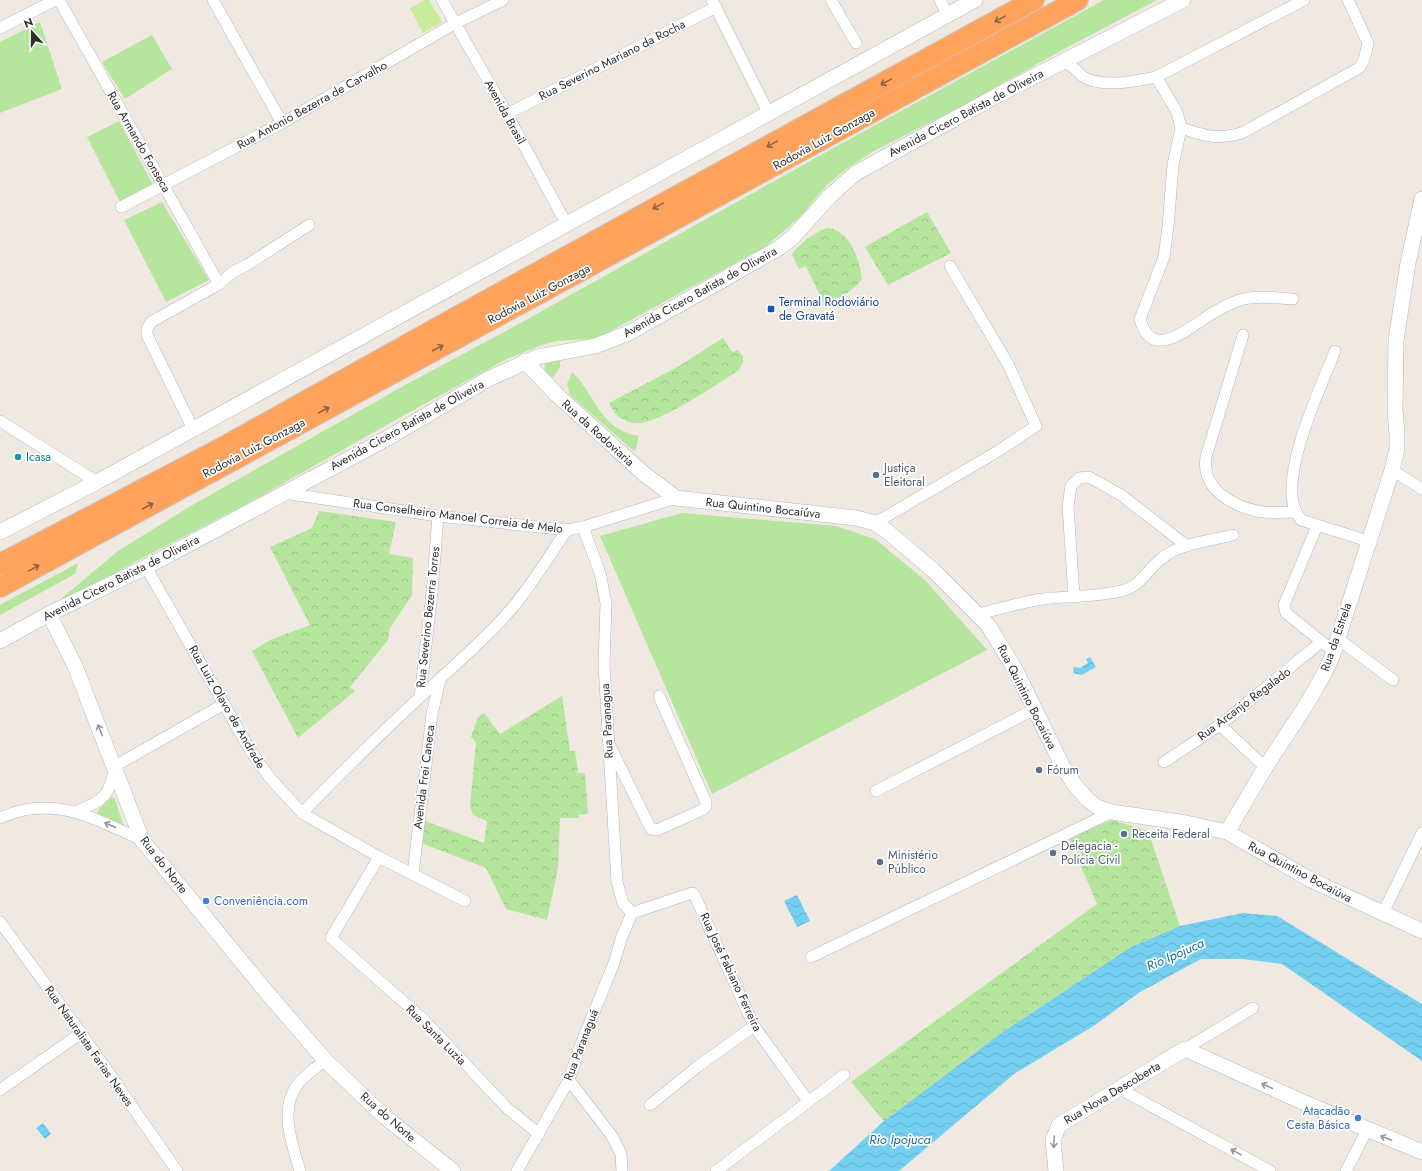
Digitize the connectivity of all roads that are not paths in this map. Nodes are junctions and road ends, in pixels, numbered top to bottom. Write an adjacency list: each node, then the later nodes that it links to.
1 (55, 0): 17 (street)
2 (59, 0): 25 (street, Rua Armando Fonseca)
3 (213, 0): 23 (street)
4 (442, 0): 16 (street, Avenida Brasil)
5 (503, 0): 16 (street, Rua Antonio Bezerra de Carvalho)
6 (831, 0): 18 (street)
7 (940, 0): 15 (street)
8 (975, 0): 15 (main road)
9 (1034, 0): 53 (highway, Rodovia Luiz Gonzaga, one-way to 53)
10 (1078, 0): 55 (highway, Rodovia Luiz Gonzaga, one-way to 10)
11 (1183, 0): 19 (main road, Avenida Cicero Batista de Oliveira)
12 (1304, 0): 20 (street)
13 (1348, 0): 24 (street)
14 (714, 4): 21 (street, Rua Severino Mariano da Rocha); 22 (street)
15 (948, 16): 22 (main road)
16 (454, 24): 21 (street, Avenida Brasil); 23 (street, Rua Antonio Bezerra de Carvalho)
17 (0, 28)
18 (856, 43)
19 (1066, 61): 20 (street); 35 (main road, Avenida Cicero Batista de Oliveira)
20 (1156, 77): 24 (street)
21 (507, 114): 29 (street, Avenida Brasil)
22 (769, 114): 29 (main road)
23 (282, 123): 25 (street, Rua Antonio Bezerra de Carvalho)
24 (1181, 128): 32 (street)
25 (164, 185): 27 (street, Rua Antonio Bezerra de Carvalho); 31 (street, Rua Armando Fonseca)
26 (1422, 199): 38 (main road, Rua da Estrela)
27 (120, 207)
28 (309, 225): 31 (street)
29 (567, 225): 37 (main road)
30 (950, 266): 45 (street)
31 (219, 284): 37 (street)
32 (1293, 299)
33 (1243, 335): 43 (street)
34 (1335, 351): 43 (street)
35 (525, 361): 41 (main road, Avenida Cicero Batista de Oliveira); 42 (main road, Rua da Rodoviaria)
36 (0, 421): 39 (street)
37 (192, 429): 39 (main road)
38 (1392, 470): 40 (street); 51 (main road, Rua da Estrela)
39 (97, 482): 49 (main road)
40 (1422, 490)
41 (284, 493): 44 (street, Rua Conselheiro Manoel Correia de Melo); 54 (main road, Avenida Cicero Batista de Oliveira)
42 (676, 498): 45 (main road, Rua Quintino Bocaiúva); 47 (street, Rua Conselheiro Manoel Correia de Melo)
43 (1296, 512): 46 (street)
44 (438, 516): 48 (street, Rua Conselheiro Manoel Correia de Melo); 64 (street, Rua Severino Bezerra Torres)
45 (875, 523): 58 (main road, Rua Quintino Bocaiúva)
46 (1317, 526): 51 (street); 60 (street)
47 (583, 528): 48 (street, Rua Conselheiro Manoel Correia de Melo); 68 (street, Rua Paranagua)
48 (567, 530): 61 (street)
49 (0, 532)
50 (1233, 535): 52 (street)
51 (1368, 541): 60 (main road, Rua da Estrela)
52 (1186, 546): 56 (street); 56 (street)
53 (0, 564)
54 (146, 567): 57 (main road, Avenida Cicero Batista de Oliveira); 65 (street, Rua Luiz Olavo de Andrade)
55 (0, 587)
56 (1074, 596): 58 (street)
57 (49, 614): 59 (main road, Avenida Cicero Batista de Oliveira); 70 (main road, Rua do Norte, one-way to 57)
58 (978, 614): 66 (main road, Rua Quintino Bocaiúva)
59 (0, 641)
60 (1331, 644): 62 (street); 67 (street, Rua Arcanjo Regalado); 71 (main road, Rua da Estrela)
61 (440, 680): 64 (street); 81 (street, Avenida Frei Caneca)
62 (1393, 680)
63 (658, 696): 68 (street)
64 (420, 697): 75 (street, Rua Severino Bezerra Torres)
65 (224, 704): 70 (street); 75 (street, Rua Luiz Olavo de Andrade)
66 (1035, 709): 72 (street); 74 (main road, Rua Quintino Bocaiúva)
67 (1220, 725): 69 (street, Rua Arcanjo Regalado); 71 (street)
68 (608, 742): 83 (street, Rua Paranagua)
69 (1164, 762)
70 (115, 766): 73 (street); 79 (main road, Rua do Norte)
71 (1266, 768): 77 (main road, Rua da Estrela)
72 (876, 791)
73 (77, 811): 76 (street); 79 (street, one-way to 73)
74 (1112, 812): 77 (main road, Rua Quintino Bocaiúva); 87 (street)
75 (302, 813): 80 (street, Rua Luiz Olavo de Andrade)
76 (0, 818)
77 (1227, 832): 84 (main road, Rua Quintino Bocaiúva)
78 (1422, 833): 84 (street)
79 (142, 840): 92 (main road, Rua do Norte)
80 (379, 857): 81 (street, Rua Luiz Olavo de Andrade); 100 (street, Rua Santa Luzia)
81 (413, 874): 82 (street, Rua Luiz Olavo de Andrade)
82 (465, 901)
83 (632, 913): 89 (street, Rua José Fabiano Ferreira); 94 (street, Rua Paranaguá)
84 (1383, 913): 86 (main road, Rua Quintino Bocaiúva)
85 (0, 922): 90 (street, Rua Naturalista Farias Neves)
86 (1422, 931)
87 (811, 957)
88 (1252, 1008): 91 (street)
89 (754, 1026): 97 (street, Rua José Fabiano Ferreira); 98 (street)
90 (81, 1033): 96 (street); 102 (street, Rua Naturalista Farias Neves)
91 (1185, 1049): 95 (main road, Rua Nova Descoberta); 99 (main road, one-way to 91)
92 (325, 1060): 103 (street); 104 (main road, Rua do Norte)
93 (844, 1075): 97 (street)
94 (569, 1080): 100 (street, Rua Paranaguá); 106 (street)
95 (1120, 1089): 108 (main road, Rua Nova Descoberta, one-way to 108); 109 (street, one-way to 95)
96 (0, 1090)
97 (808, 1101): 107 (street)
98 (650, 1104)
99 (1367, 1130): 101 (main road, one-way to 99); 110 (street)
100 (539, 1134): 105 (street, Rua Paranaguá)
101 (1422, 1152)
102 (177, 1171)
103 (300, 1171)
104 (453, 1171)
105 (517, 1171)
106 (622, 1171)
107 (716, 1171)
108 (1056, 1171)
109 (1270, 1171)
110 (1346, 1171)

